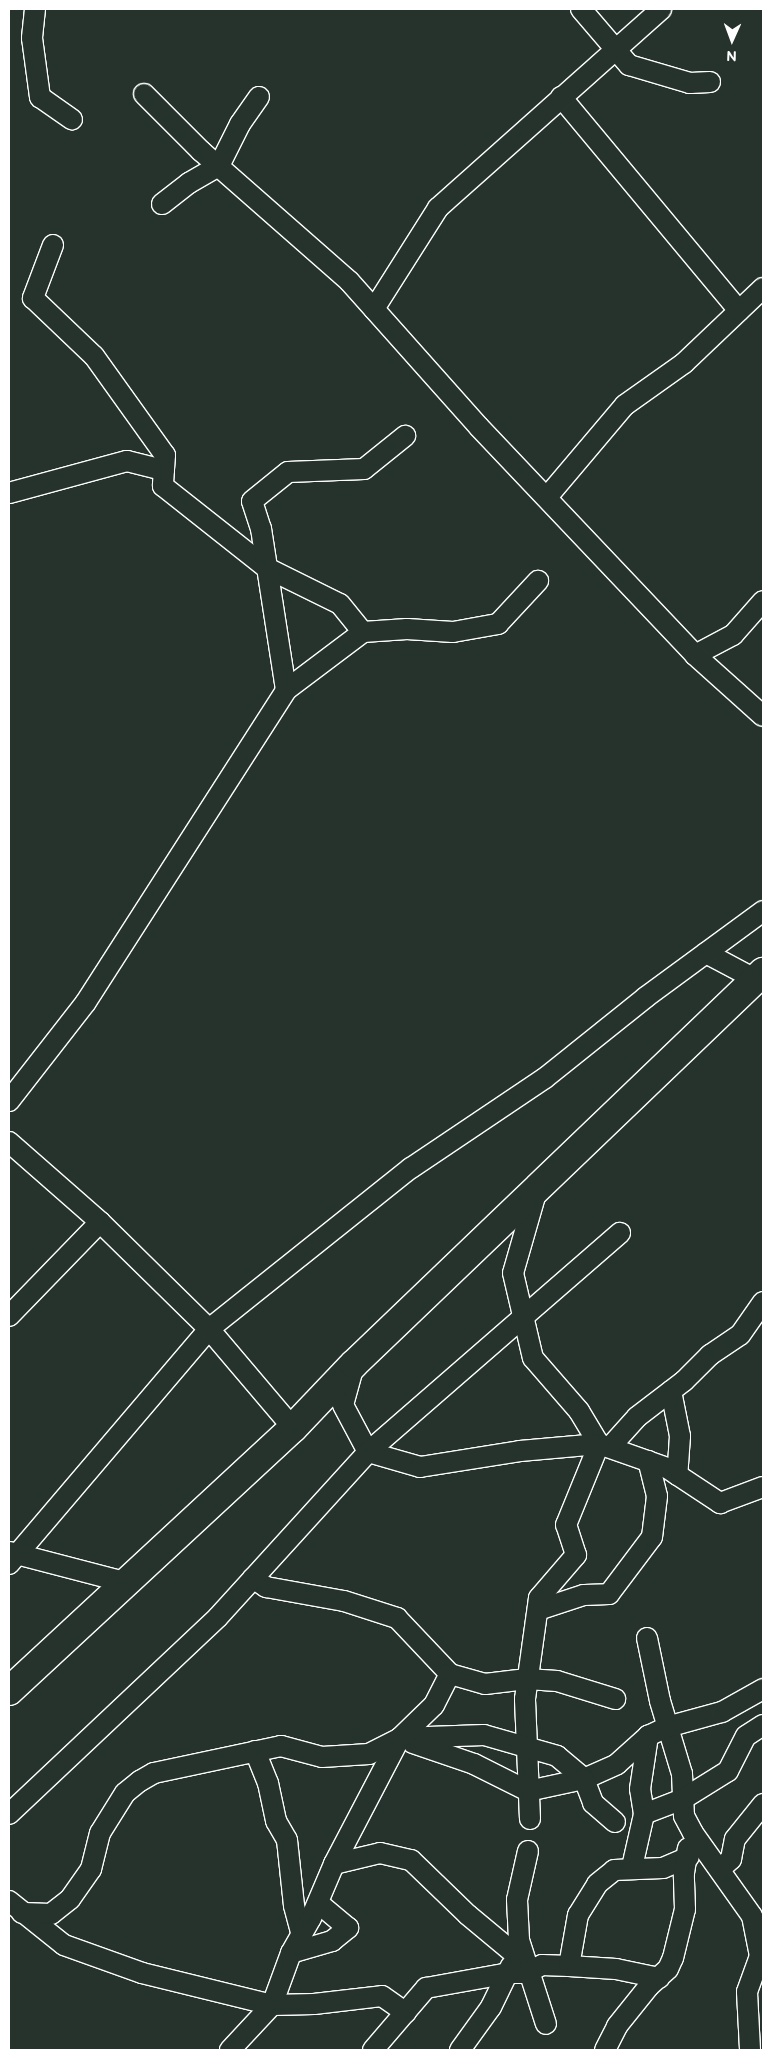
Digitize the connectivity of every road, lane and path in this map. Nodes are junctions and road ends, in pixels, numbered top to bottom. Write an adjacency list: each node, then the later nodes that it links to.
1 (35, 9): 9 (street)
2 (580, 9): 4 (street)
3 (661, 9): 4 (street)
4 (617, 48): 5 (street); 8 (street)
5 (710, 82)
6 (144, 94): 10 (street)
7 (259, 97): 10 (street)
8 (561, 97): 14 (street); 15 (street)
9 (72, 119)
10 (219, 166): 11 (street); 14 (street)
11 (162, 204)
12 (53, 245): 17 (street)
13 (763, 288): 15 (street)
14 (374, 309): 19 (street)
15 (739, 311): 19 (street)
16 (406, 436): 20 (street)
17 (164, 470): 18 (street); 20 (street)
18 (9, 493)
19 (548, 496): 24 (street)
20 (267, 568): 23 (street); 25 (street)
21 (538, 581): 23 (street)
22 (763, 601): 24 (street)
23 (363, 632): 25 (street)
24 (696, 655): 26 (street)
25 (286, 690): 30 (street)
26 (763, 716)
27 (763, 911): 28 (street)
28 (706, 953): 29 (street); 38 (street)
29 (759, 976): 32 (highway)
30 (9, 1101)
31 (9, 1142): 33 (street)
32 (536, 1193): 36 (street); 39 (highway)
33 (100, 1222): 37 (street); 38 (street)
34 (620, 1233): 36 (street)
35 (763, 1302): 40 (street)
36 (523, 1314): 43 (street); 44 (street)
37 (9, 1316)
38 (209, 1329): 42 (street); 48 (street)
39 (354, 1364): 41 (street); 42 (highway)
40 (671, 1391): 43 (street); 46 (street)
41 (344, 1405): 42 (street); 44 (street)
42 (293, 1428): 50 (highway)
43 (605, 1445): 44 (street); 45 (street); 51 (street)
44 (368, 1452): 49 (street)
45 (648, 1461): 46 (street); 51 (street)
46 (677, 1474): 47 (street)
47 (763, 1487)
48 (12, 1556): 50 (street)
49 (253, 1578): 53 (street); 68 (street)
50 (124, 1582): 56 (highway)
51 (538, 1610): 54 (street)
52 (647, 1638): 59 (street)
53 (450, 1674): 54 (street); 61 (street)
54 (527, 1679): 57 (street); 62 (street)
55 (763, 1689): 59 (street)
56 (9, 1691)
57 (615, 1699)
58 (763, 1725): 67 (street)
59 (667, 1727): 60 (street); 67 (street)
60 (648, 1736): 64 (street); 69 (street)
61 (400, 1738): 62 (street); 63 (street); 65 (street); 74 (street)
62 (525, 1745): 64 (street); 65 (street)
63 (255, 1751): 78 (street); 79 (street)
64 (584, 1779): 65 (street); 71 (street)
65 (528, 1791): 70 (street)
66 (763, 1804): 76 (street)
67 (684, 1807): 69 (street); 73 (street); 76 (street)
68 (9, 1814)
69 (644, 1814): 75 (street)
70 (530, 1819)
71 (615, 1822)
72 (528, 1851): 80 (street)
73 (689, 1857): 75 (street); 84 (street)
74 (334, 1864): 77 (street); 80 (street)
75 (632, 1867): 82 (street)
76 (720, 1869): 92 (street)
77 (318, 1902): 79 (street); 81 (street)
78 (15, 1907): 85 (street)
79 (302, 1936): 81 (street)
80 (517, 1947): 83 (street)
81 (291, 1954): 85 (street)
82 (570, 1966): 83 (street); 84 (street)
83 (518, 1973): 86 (street); 87 (street); 90 (street)
84 (659, 1978): 91 (street)
85 (272, 2005): 86 (street); 88 (street)
86 (406, 2013): 89 (street)
87 (546, 2024)
88 (230, 2050)
89 (374, 2050)
90 (460, 2050)
91 (605, 2050)
92 (750, 2050)

